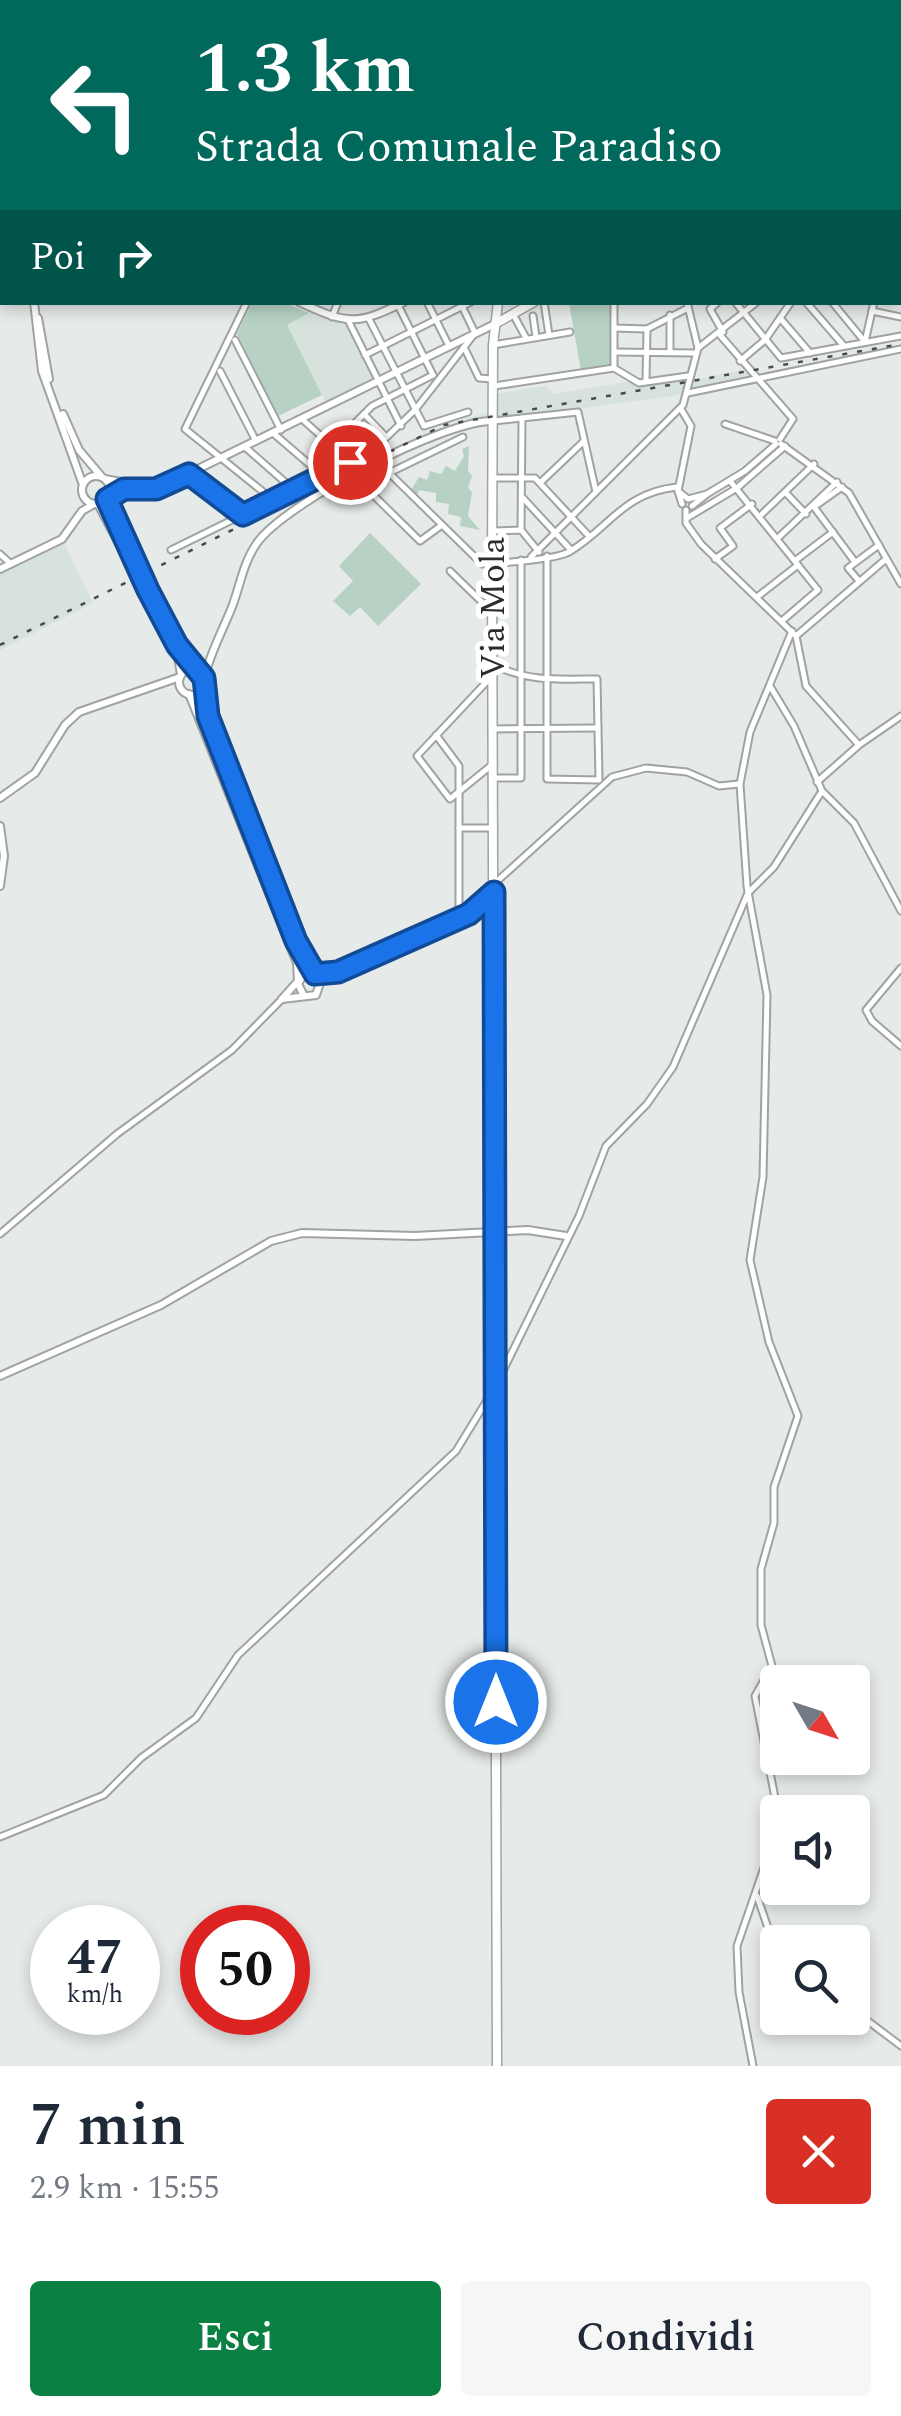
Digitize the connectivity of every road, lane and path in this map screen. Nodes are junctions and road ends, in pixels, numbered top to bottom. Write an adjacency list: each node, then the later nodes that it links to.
1 (36, 305): 102 (street)
2 (36, 305): 108 (street)
3 (245, 305): 94 (street)
4 (306, 305): 27 (street)
5 (337, 305): 27 (street)
6 (399, 305): 30 (street)
7 (401, 305): 36 (street)
8 (428, 305): 31 (street)
9 (461, 305): 31 (street); 38 (street)
10 (498, 305): 33 (main road, Via Mola)
11 (529, 305): 23 (main road)
12 (544, 305): 40 (street)
13 (614, 305): 34 (street)
14 (687, 305): 25 (street); 52 (street)
15 (715, 305): 39 (street)
16 (737, 305): 24 (street)
17 (754, 305): 24 (street)
18 (789, 305): 29 (street)
19 (809, 305): 50 (street)
20 (834, 305): 46 (street)
21 (873, 305): 22 (street)
22 (872, 311): 28 (street); 46 (street)
23 (514, 314): 33 (main road); 43 (street)
24 (744, 314): 39 (street); 45 (street)
25 (670, 315): 35 (street); 57 (street)
26 (533, 316): 42 (street)
27 (332, 317): 32 (street)
28 (901, 317)
29 (780, 318): 45 (street); 55 (street)
30 (369, 319): 32 (street); 48 (street)
31 (436, 320): 36 (street); 49 (street)
32 (349, 322): 58 (street)
33 (495, 324): 38 (street); 47 (main road, Via Mola)
34 (614, 328): 35 (street); 54 (street)
35 (647, 328): 56 (street)
36 (411, 332): 48 (street); 59 (street)
37 (570, 332): 40 (street)
38 (475, 333): 49 (street); 51 (street)
39 (721, 334): 52 (street); 60 (street)
40 (549, 335): 42 (street)
41 (901, 336): 46 (street)
42 (536, 338): 43 (street)
43 (526, 339): 47 (street)
44 (236, 340): 84 (street)
45 (765, 340): 55 (street); 60 (street)
46 (865, 342): 50 (street)
47 (493, 344): 69 (main road, Via Mola)
48 (382, 346): 58 (street); 63 (street)
49 (449, 346): 59 (street)
50 (844, 346): 55 (street)
51 (464, 348): 66 (street); 69 (street)
52 (696, 350): 57 (street); 64 (street)
53 (901, 350): 65 (street)
54 (614, 352): 56 (street); 61 (street)
55 (810, 352)
56 (647, 353): 57 (street); 68 (street)
57 (670, 353)
58 (365, 356): 67 (street)
59 (424, 358): 63 (street); 66 (street)
60 (740, 361): 65 (street)
61 (614, 368): 68 (street); 69 (street)
62 (220, 371): 89 (street)
63 (395, 372): 67 (street); 70 (street)
64 (688, 376): 68 (street); 71 (street)
65 (754, 378): 71 (street); 90 (street)
66 (435, 379): 70 (street); 74 (street)
67 (378, 381): 72 (street); 78 (street)
68 (646, 382)
69 (494, 383): 79 (main road, Via Mola)
70 (404, 390): 72 (street); 74 (street)
71 (688, 393): 73 (street)
72 (387, 399): 76 (street); 82 (street)
73 (680, 408): 111 (street); 114 (street)
74 (415, 410): 75 (street); 82 (street)
75 (468, 412)
76 (364, 414): 83 (street); 86 (street)
77 (522, 418): 79 (street); 88 (street); 104 (street)
78 (302, 419): 84 (street); 91 (street)
79 (494, 421): 80 (street); 85 (main road, Via Mola)
80 (472, 422): 85 (street); 96 (street)
81 (724, 424): 90 (street)
82 (401, 426): 86 (street)
83 (350, 428): 91 (street); 93 (street)
84 (277, 431): 89 (street); 100 (street)
85 (493, 437): 103 (main road, Via Mola)
86 (387, 438): 93 (street)
87 (463, 438): 99 (street)
88 (584, 441): 106 (street); 114 (street)
89 (256, 442): 92 (street)
90 (779, 443): 97 (street); 105 (street); 110 (street)
91 (332, 446): 95 (street)
92 (245, 447): 94 (street); 112 (street)
93 (372, 451): 95 (street)
94 (221, 459): 98 (street); 117 (street)
95 (350, 462): 100 (street)
96 (379, 463): 99 (street); 101 (street)
97 (814, 464): 107 (street); 113 (street)
98 (189, 474): 109 (street); 124 (street)
99 (389, 474): 128 (street)
100 (323, 476): 112 (street)
101 (354, 476): 128 (street); 157 (street)
102 (103, 478): 108 (street); 109 (street); 116 (street)
103 (492, 478): 104 (street); 130 (main road, Via Mola)
104 (520, 478): 106 (street); 115 (street)
105 (730, 481): 110 (street); 120 (street)
106 (540, 483): 125 (street)
107 (840, 484): 121 (street); 135 (street)
108 (82, 488): 118 (street); 127 (street)
109 (132, 488): 116 (street)
110 (736, 488): 119 (street); 126 (street)
111 (677, 489): 120 (street); 133 (street)
112 (294, 490): 117 (street)
113 (785, 492): 122 (street); 123 (street)
114 (596, 494): 125 (street)
115 (521, 496): 129 (street); 132 (street)
116 (108, 498): 118 (street); 140 (street)
117 (273, 500): 124 (street)
118 (96, 504): 127 (street); 140 (street)
119 (752, 504): 122 (street); 141 (street)
120 (687, 505): 126 (street)
121 (814, 507): 123 (street); 131 (street)
122 (761, 514): 134 (street)
123 (806, 514): 134 (street)
124 (243, 515): 136 (street)
125 (572, 518): 132 (street); 133 (street)
126 (688, 518): 141 (street)
127 (76, 520): 147 (street)
128 (442, 525): 146 (street)
129 (521, 530): 130 (street); 139 (street)
130 (492, 531): 146 (main road, Via Mola)
131 (832, 532): 144 (street); 145 (street)
132 (556, 533): 137 (street); 139 (street)
133 (588, 535): 137 (street)
134 (779, 536): 144 (street)
135 (879, 545): 142 (street); 145 (street)
136 (171, 550)
137 (571, 550): 139 (street)
138 (0, 554): 147 (street)
139 (543, 554): 143 (street); 163 (street)
140 (128, 556): 152 (street, bridge)
141 (714, 559): 153 (street)
142 (886, 559): 150 (street); 151 (street)
143 (521, 560): 146 (street); 162 (street)
144 (797, 562): 153 (street); 155 (street)
145 (855, 562): 150 (street)
146 (492, 563): 154 (main road, Via Mola)
147 (11, 564): 148 (street)
148 (0, 569)
149 (450, 572): 154 (street)
150 (859, 581): 156 (street)
151 (901, 584)
152 (146, 592): 158 (street); 161 (street)
153 (757, 596): 155 (street)
154 (493, 613): 159 (main road, Via Mola)
155 (783, 620): 156 (street)
156 (794, 634): 166 (street); 174 (street)
157 (212, 650): 158 (street); 160 (street); 165 (street)
158 (186, 658): 160 (street)
159 (494, 669): 162 (street); 170 (main road, Via Mola); 173 (street)
160 (195, 670): 161 (street); 165 (street)
161 (180, 676): 164 (street); 167 (street)
162 (521, 679): 163 (street); 171 (street)
163 (546, 679): 169 (street); 172 (street)
164 (154, 683): 167 (street); 181 (street)
165 (204, 683): 167 (street); 192 (street)
166 (770, 686): 177 (street); 178 (street)
167 (185, 692): 193 (street)
168 (901, 716): 174 (street)
169 (598, 728): 172 (street); 172 (street)
170 (494, 730): 171 (street); 175 (main road, Via Mola)
171 (521, 730): 172 (street); 176 (street)
172 (548, 730)
173 (436, 735): 179 (street); 179 (street)
174 (859, 745): 177 (street)
175 (493, 763): 176 (main road, Via Mola); 179 (street)
176 (494, 778): 184 (main road, Via Mola)
177 (817, 782): 180 (street)
178 (740, 784): 186 (street); 187 (street)
179 (460, 790): 183 (street)
180 (822, 791): 187 (street); 188 (street)
181 (0, 798)
182 (0, 826): 185 (street)
183 (460, 828): 184 (street); 189 (street)
184 (494, 828): 186 (main road, Via Mola)
185 (0, 886)
186 (494, 888): 189 (street); 198 (main road, Via Mola)
187 (748, 893): 200 (street); 204 (street)
188 (901, 911)
189 (459, 918): 191 (street)
190 (901, 968): 197 (street)
191 (338, 972): 192 (street); 194 (street)
192 (315, 974): 193 (street); 194 (street)
193 (298, 980): 195 (street); 196 (street)
194 (321, 988): 195 (street)
195 (306, 996): 196 (street)
196 (282, 999): 199 (street)
197 (901, 1046)
198 (495, 1232): 200 (street); 201 (street); 202 (main road, Via Mola)
199 (0, 1234)
200 (566, 1236): 202 (street)
201 (0, 1376)
202 (495, 1387): 203 (street); 208 (main road, Via Mola)
203 (0, 1837)
204 (756, 1893): 205 (street); 209 (street)
205 (767, 1925)
206 (870, 2023): 207 (street)
207 (901, 2046)
208 (497, 2066)
209 (753, 2066)

